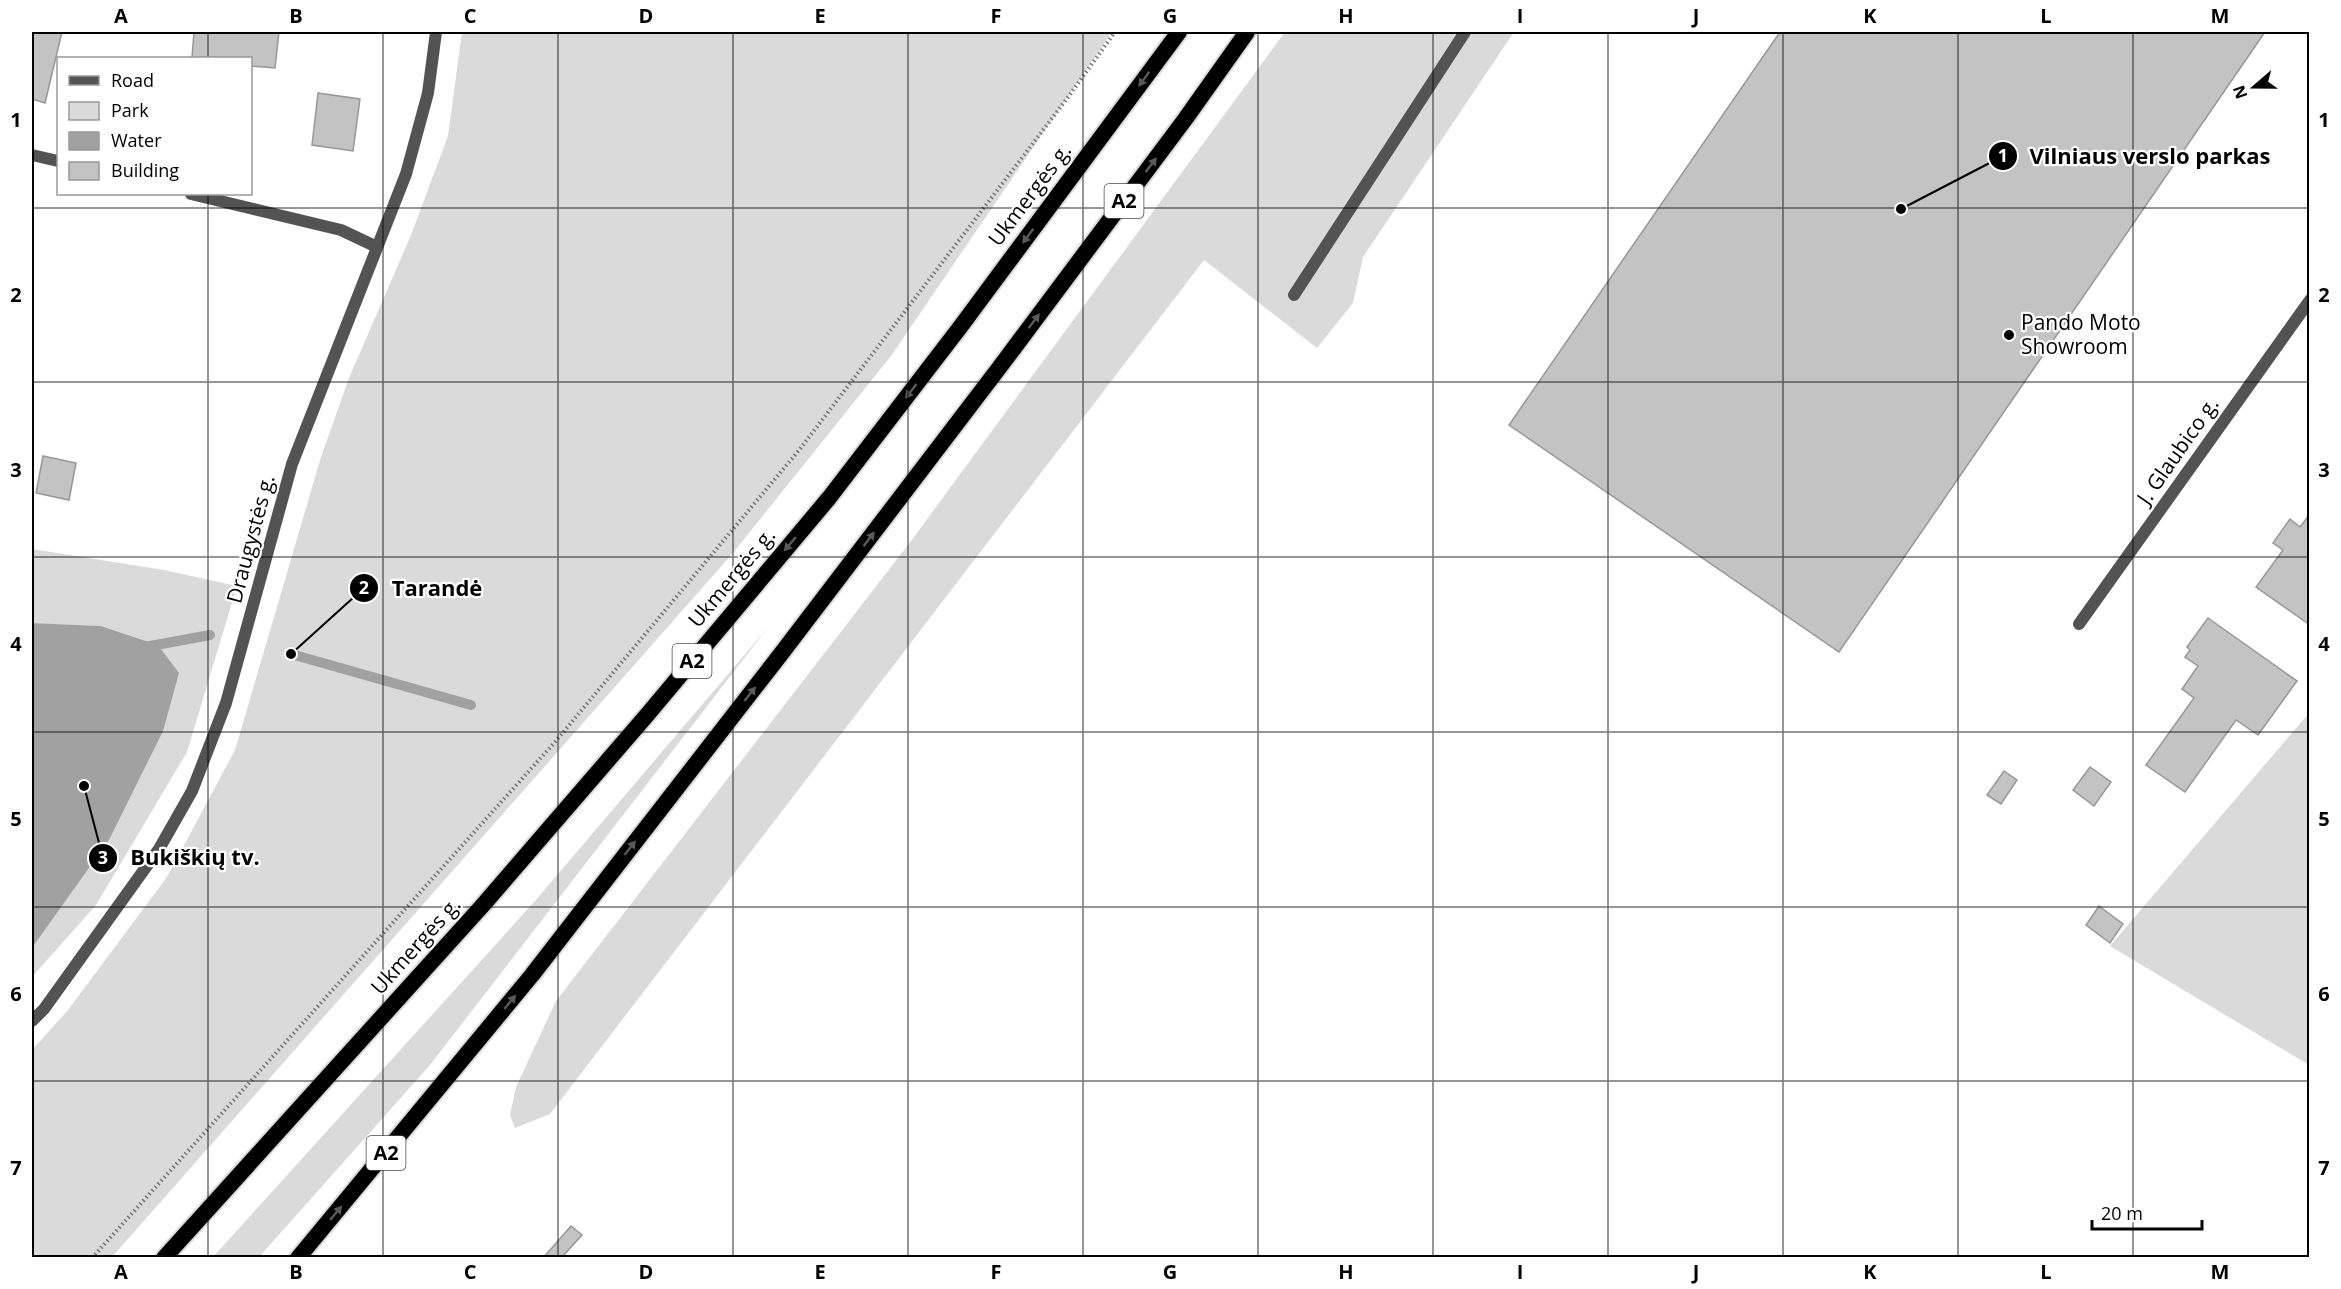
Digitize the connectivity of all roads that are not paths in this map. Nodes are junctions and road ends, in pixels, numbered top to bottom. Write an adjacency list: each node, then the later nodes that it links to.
1 (436, 32): 8 (street, Draugystės g.)
2 (1179, 32): 13 (highway, Ukmergės g. / A2, one-way to 13)
3 (1247, 32): 14 (highway, A2, one-way to 3)
4 (1465, 32): 9 (street)
5 (32, 154): 6 (street)
6 (57, 161)
7 (195, 195): 8 (street)
8 (378, 247): 12 (street, Draugystės g.)
9 (1294, 295)
10 (2310, 300): 11 (street, J. Glaubico g.)
11 (2079, 624)
12 (32, 1022)
13 (164, 1257)
14 (298, 1257)

